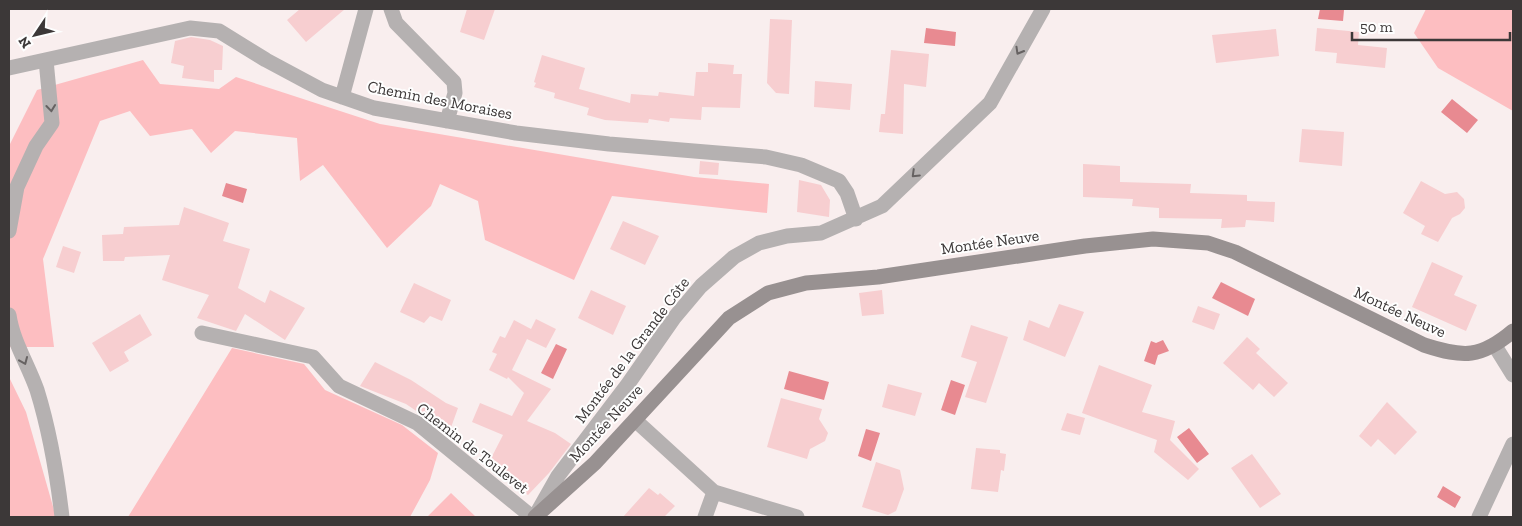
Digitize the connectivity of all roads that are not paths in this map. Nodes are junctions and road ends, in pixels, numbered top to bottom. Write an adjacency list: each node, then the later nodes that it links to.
1 (366, 9): 6 (street)
2 (391, 9): 7 (street)
3 (1043, 9): 8 (street, Montée de la Grande Côte, one-way to 8)
4 (46, 60): 5 (street, Chemin des Moraises); 6 (street, Chemin des Moraises); 9 (street, one-way to 9)
5 (9, 68)
6 (342, 96): 7 (street, Chemin des Moraises)
7 (447, 121): 8 (street, Chemin des Moraises)
8 (862, 216): 19 (street, Montée de la Grande Côte)
9 (9, 231)
10 (9, 315): 18 (street, one-way to 18)
11 (1513, 331): 13 (street, Montée Neuve)
12 (202, 333): 19 (street, Chemin de Toulevet)
13 (1495, 346): 14 (street); 15 (street, Montée Neuve)
14 (1513, 375)
15 (635, 420): 17 (street); 19 (street, Montée Neuve)
16 (1513, 444): 22 (street)
17 (714, 492): 20 (street); 21 (street)
18 (62, 517)
19 (534, 517)
20 (705, 517)
21 (797, 517)
22 (1479, 517)

